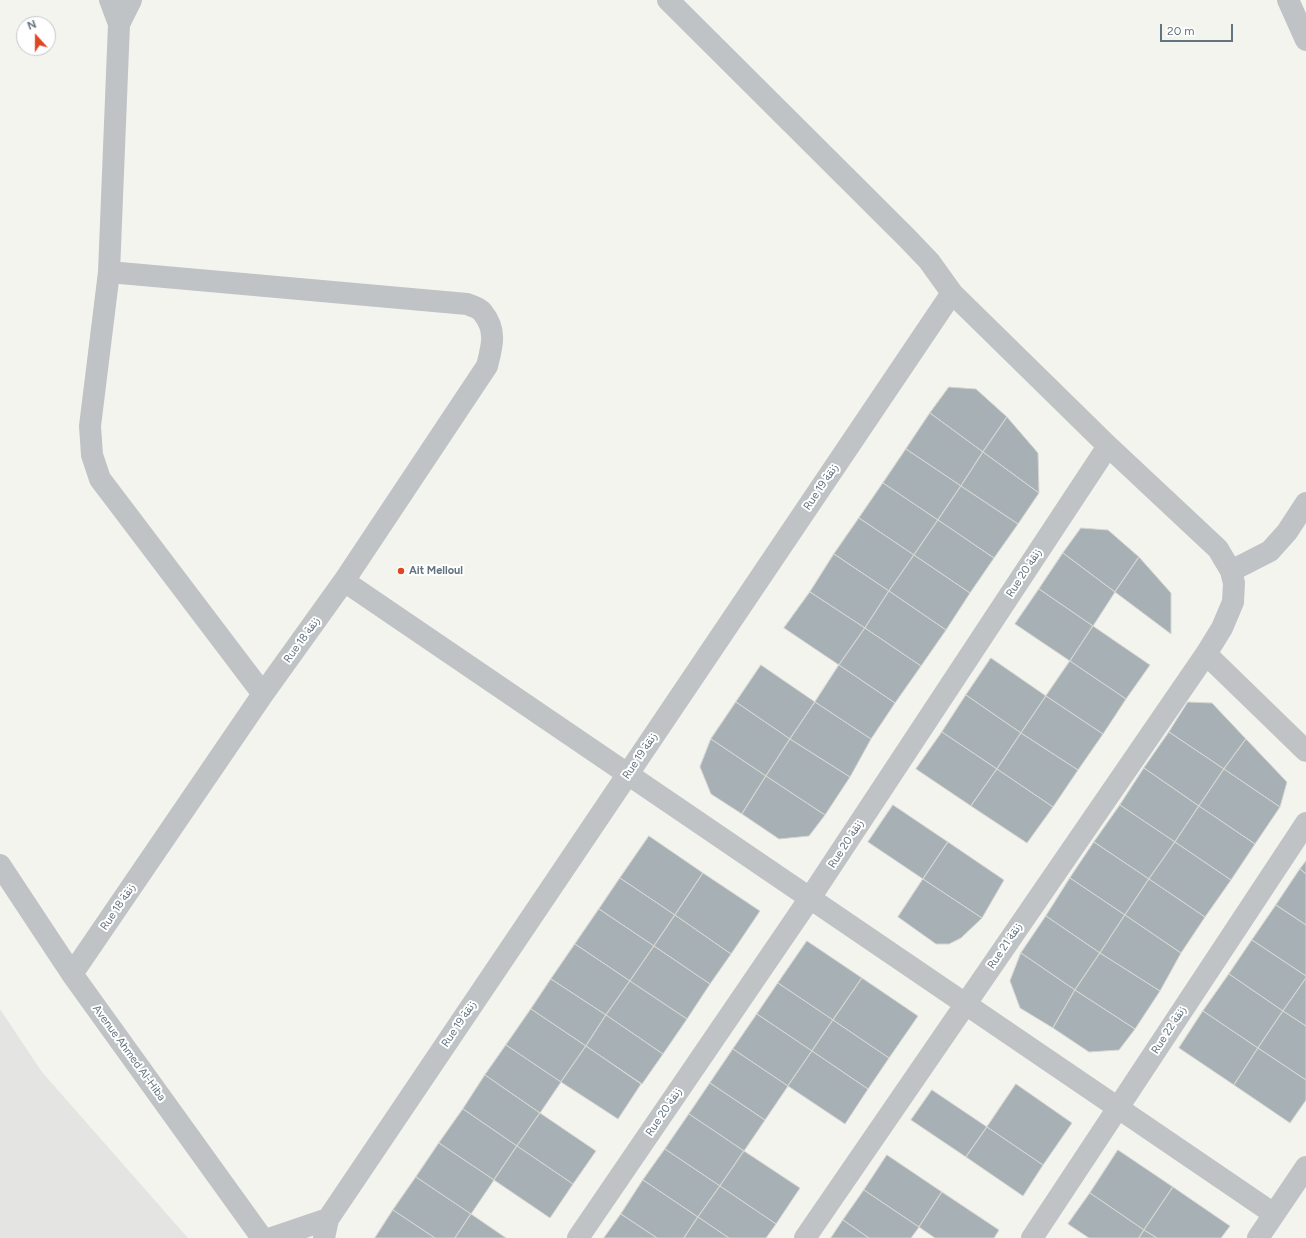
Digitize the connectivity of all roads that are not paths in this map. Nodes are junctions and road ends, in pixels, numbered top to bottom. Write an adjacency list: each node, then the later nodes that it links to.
1 (110, 0): 5 (street)
2 (131, 0): 5 (street)
3 (668, 0): 8 (street)
4 (1288, 0): 6 (street)
5 (119, 24): 7 (street)
6 (1306, 40)
7 (109, 272): 12 (street, Rue 18 زنقة); 14 (street)
8 (952, 292): 9 (street); 16 (street, Rue 19 زنقة)
9 (1108, 446): 11 (street); 19 (street, Rue 20 زنقة)
10 (1306, 503): 11 (street)
11 (1231, 571): 13 (street, Rue 21 زنقة)
12 (344, 581): 14 (street, Rue 18 زنقة); 16 (street)
13 (1206, 654): 15 (street); 21 (street, Rue 21 زنقة)
14 (263, 694): 20 (street, Rue 18 زنقة)
15 (1306, 751)
16 (627, 774): 19 (street); 25 (street, Rue 19 زنقة)
17 (1306, 823): 22 (street, Rue 22 زنقة)
18 (0, 865): 20 (street, Avenue Ahmed Al-Hiba)
19 (810, 898): 21 (street); 28 (street, Rue 20 زنقة)
20 (72, 974): 26 (street, Avenue Ahmed Al-Hiba)
21 (965, 1004): 22 (street); 29 (street, Rue 21 زنقة)
22 (1118, 1108): 24 (street); 30 (street, Rue 22 زنقة)
23 (1306, 1167): 24 (street)
24 (1274, 1214): 31 (street)
25 (326, 1228): 27 (street, Rue 19 زنقة)
26 (262, 1238)
27 (272, 1238)
28 (578, 1238)
29 (805, 1238)
30 (1032, 1238)
31 (1258, 1238)

